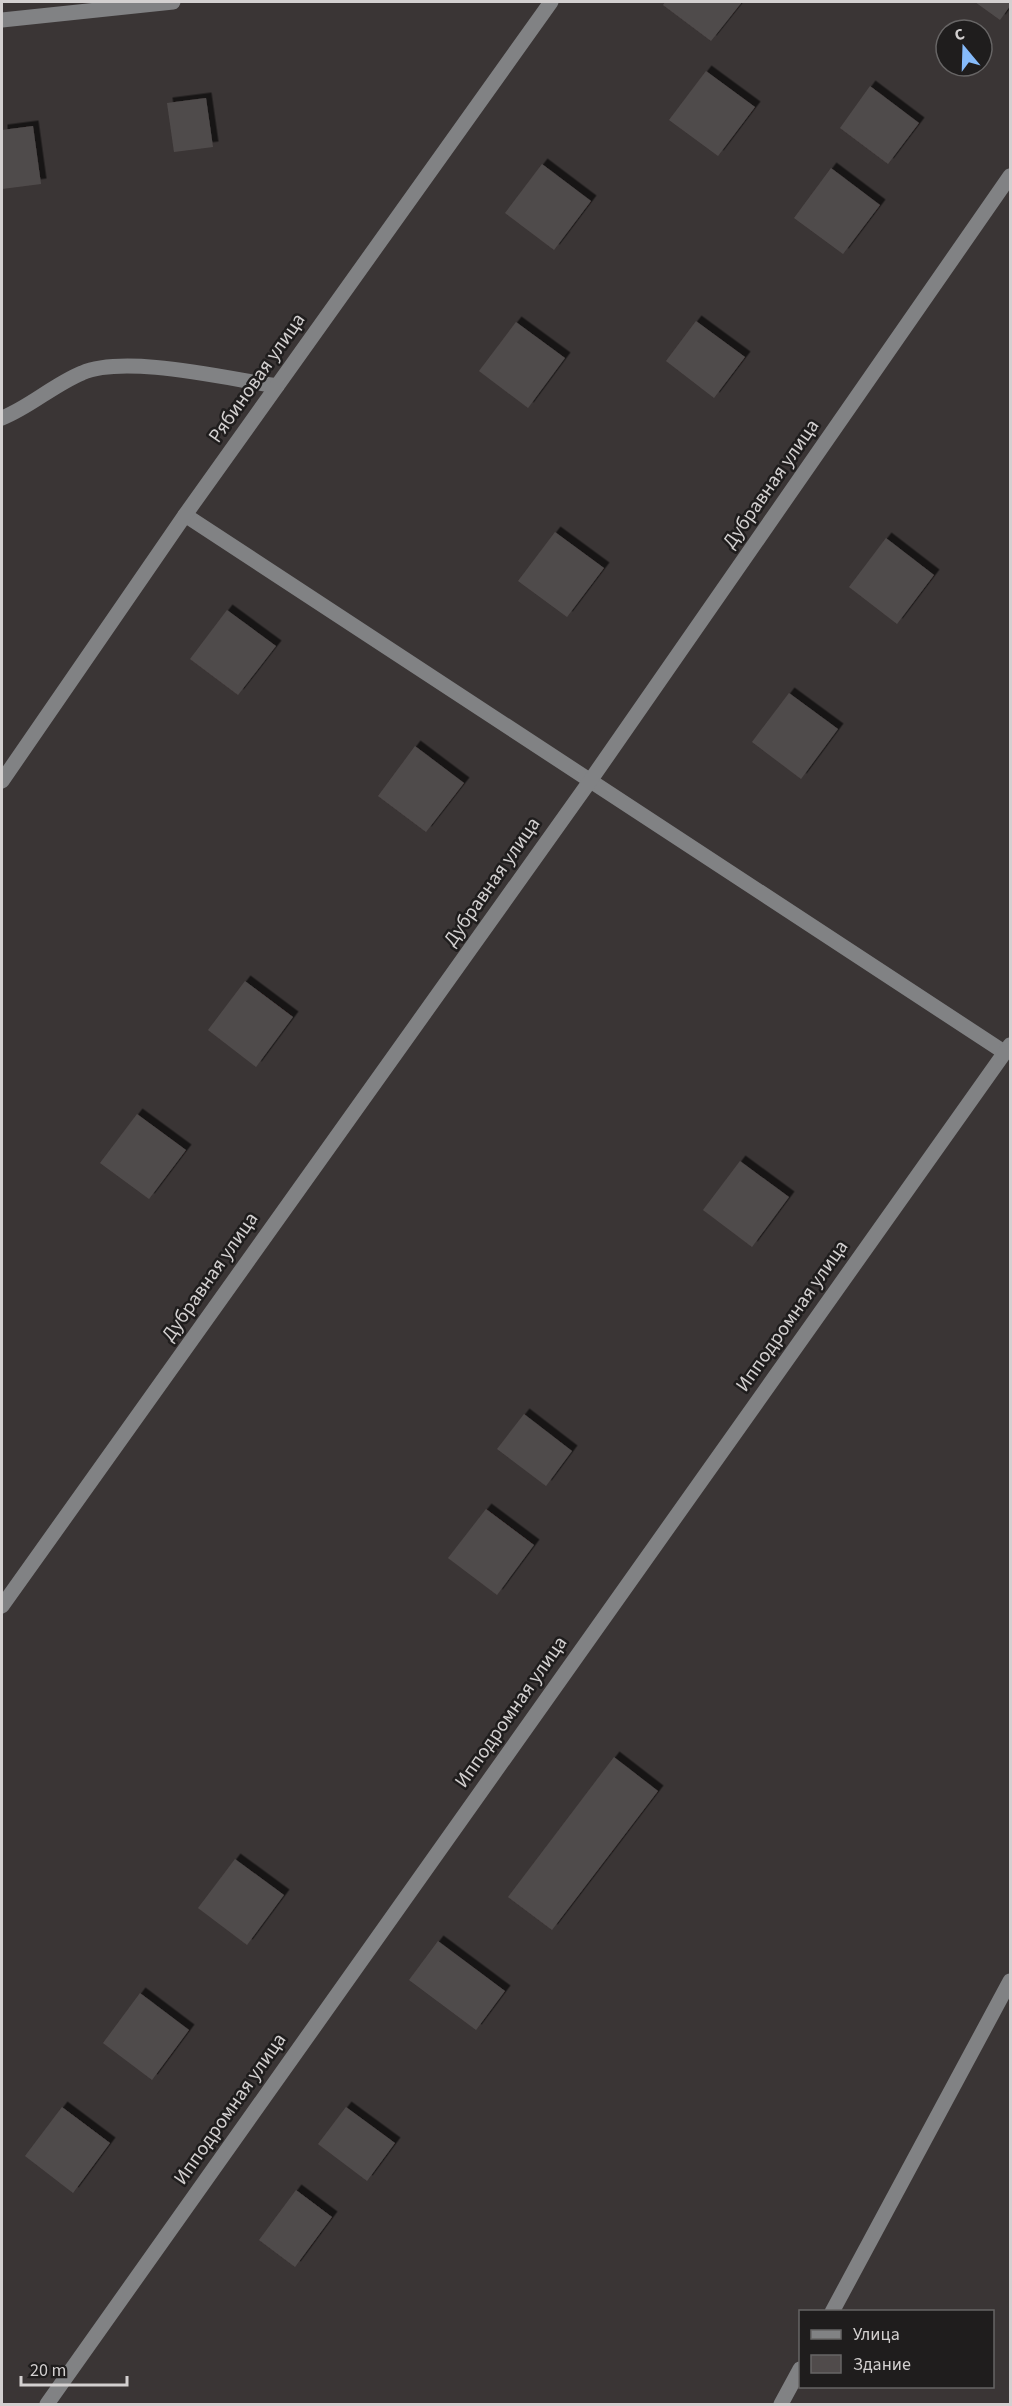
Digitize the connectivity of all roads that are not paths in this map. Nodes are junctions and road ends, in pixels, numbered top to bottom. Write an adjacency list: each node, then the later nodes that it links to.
1 (173, 2): 3 (street)
2 (550, 2): 5 (street, Рябиновая улица)
3 (2, 20)
4 (1011, 177): 8 (street, Дубравная улица)
5 (277, 386): 6 (street); 7 (street, Рябиновая улица)
6 (2, 418)
7 (186, 515): 8 (street); 9 (street, Рябиновая улица)
8 (590, 780): 10 (street); 11 (street, Дубравная улица)
9 (2, 781)
10 (1007, 1049): 15 (street, Ипподромная улица)
11 (2, 1606)
12 (1011, 1981): 13 (street)
13 (833, 2310)
14 (799, 2372): 16 (street)
15 (47, 2404)
16 (781, 2404)

